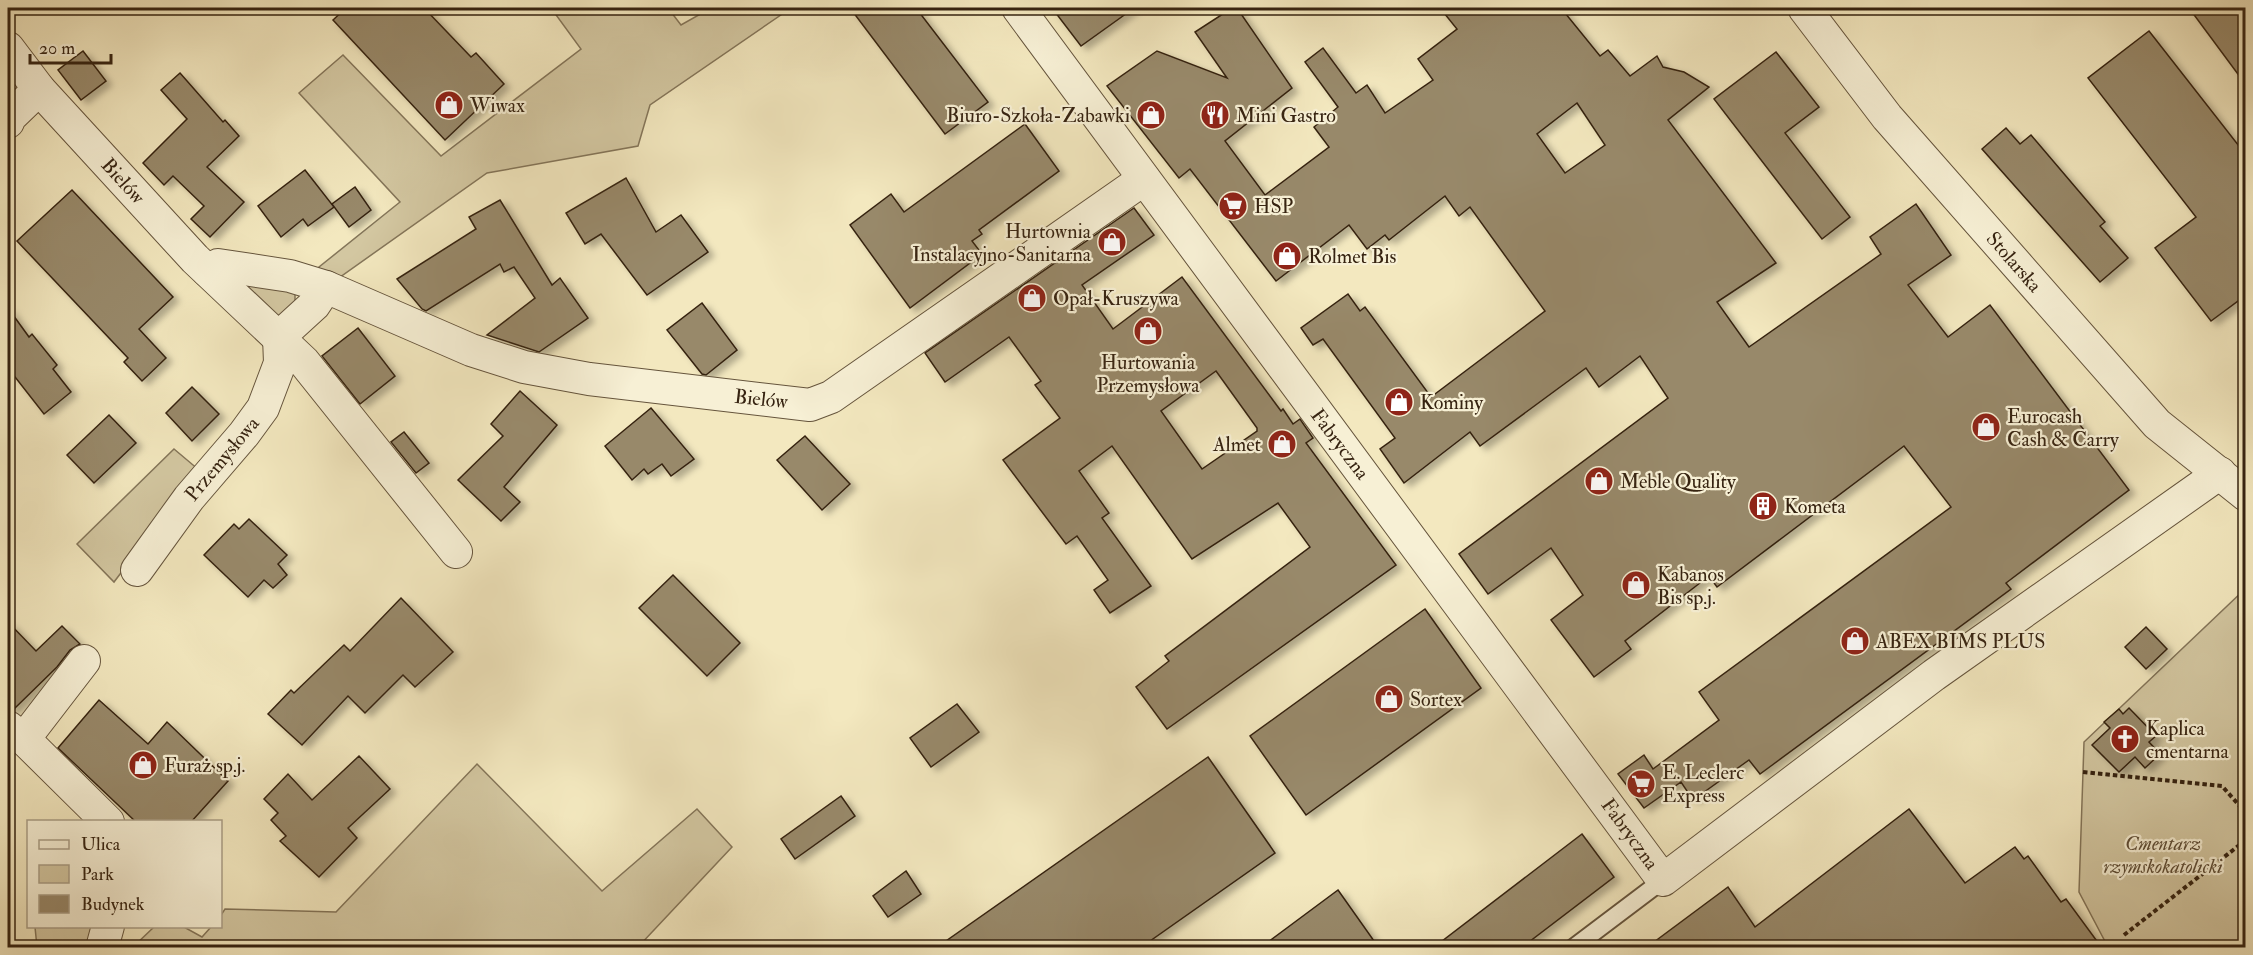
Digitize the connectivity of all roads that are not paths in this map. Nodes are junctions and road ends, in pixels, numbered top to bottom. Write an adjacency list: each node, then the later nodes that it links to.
1 (1018, 8): 6 (street, Fabryczna)
2 (1804, 8): 10 (street, Stolarska)
3 (8, 48): 4 (street, Bielów)
4 (39, 89): 5 (street); 7 (street, Bielów)
5 (8, 122)
6 (1144, 179): 8 (street, Bielów); 17 (street, Fabryczna)
7 (208, 271): 8 (street, Bielów); 9 (street, Bielów)
8 (326, 287): 9 (street)
9 (279, 337): 12 (street, Bielów); 13 (street, Przemysłowa)
10 (2220, 473): 11 (street, Stolarska); 17 (street)
11 (2246, 495)
12 (456, 552)
13 (137, 570)
14 (84, 661): 15 (street)
15 (16, 733): 16 (street)
16 (106, 820)
17 (1663, 880): 20 (lane)
18 (108, 928): 19 (street)
19 (102, 948)
20 (1573, 948)

